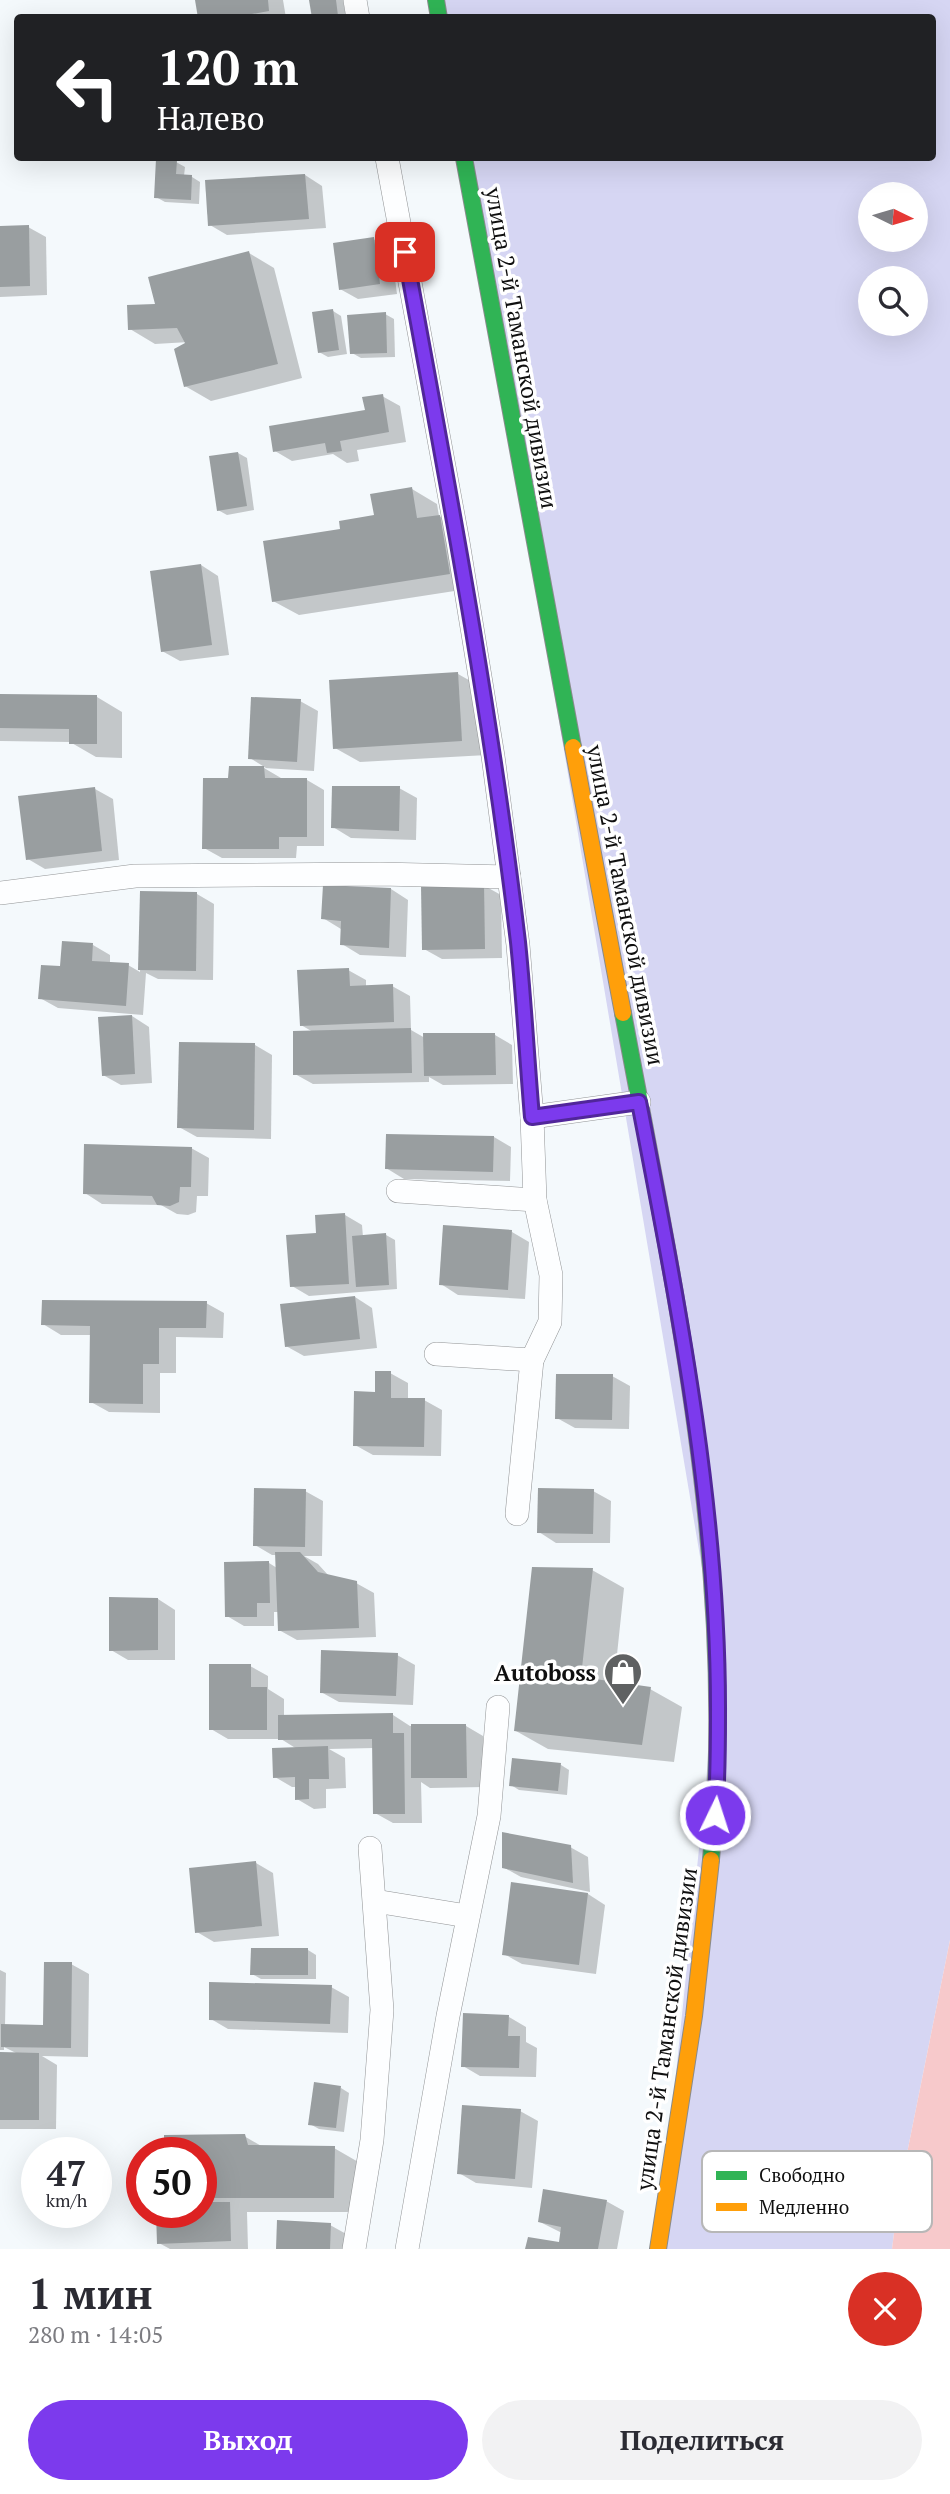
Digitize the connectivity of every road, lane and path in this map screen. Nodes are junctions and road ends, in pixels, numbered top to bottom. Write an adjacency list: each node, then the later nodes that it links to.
1 (388, 161): 3 (lane)
2 (465, 161): 5 (main road, улица 2-й Таманской дивизии)
3 (509, 877): 4 (lane); 6 (lane)
4 (0, 893)
5 (639, 1102): 6 (lane); 18 (main road, улица 2-й Таманской дивизии)
6 (532, 1117): 8 (lane)
7 (398, 1191): 8 (lane)
8 (535, 1200): 10 (lane)
9 (436, 1354): 10 (lane)
10 (532, 1360): 11 (lane)
11 (517, 1514)
12 (498, 1707): 15 (lane)
13 (370, 1848): 14 (lane)
14 (375, 1901): 15 (lane); 16 (lane)
15 (467, 1916): 17 (lane)
16 (354, 2249)
17 (407, 2249)
18 (658, 2249)

